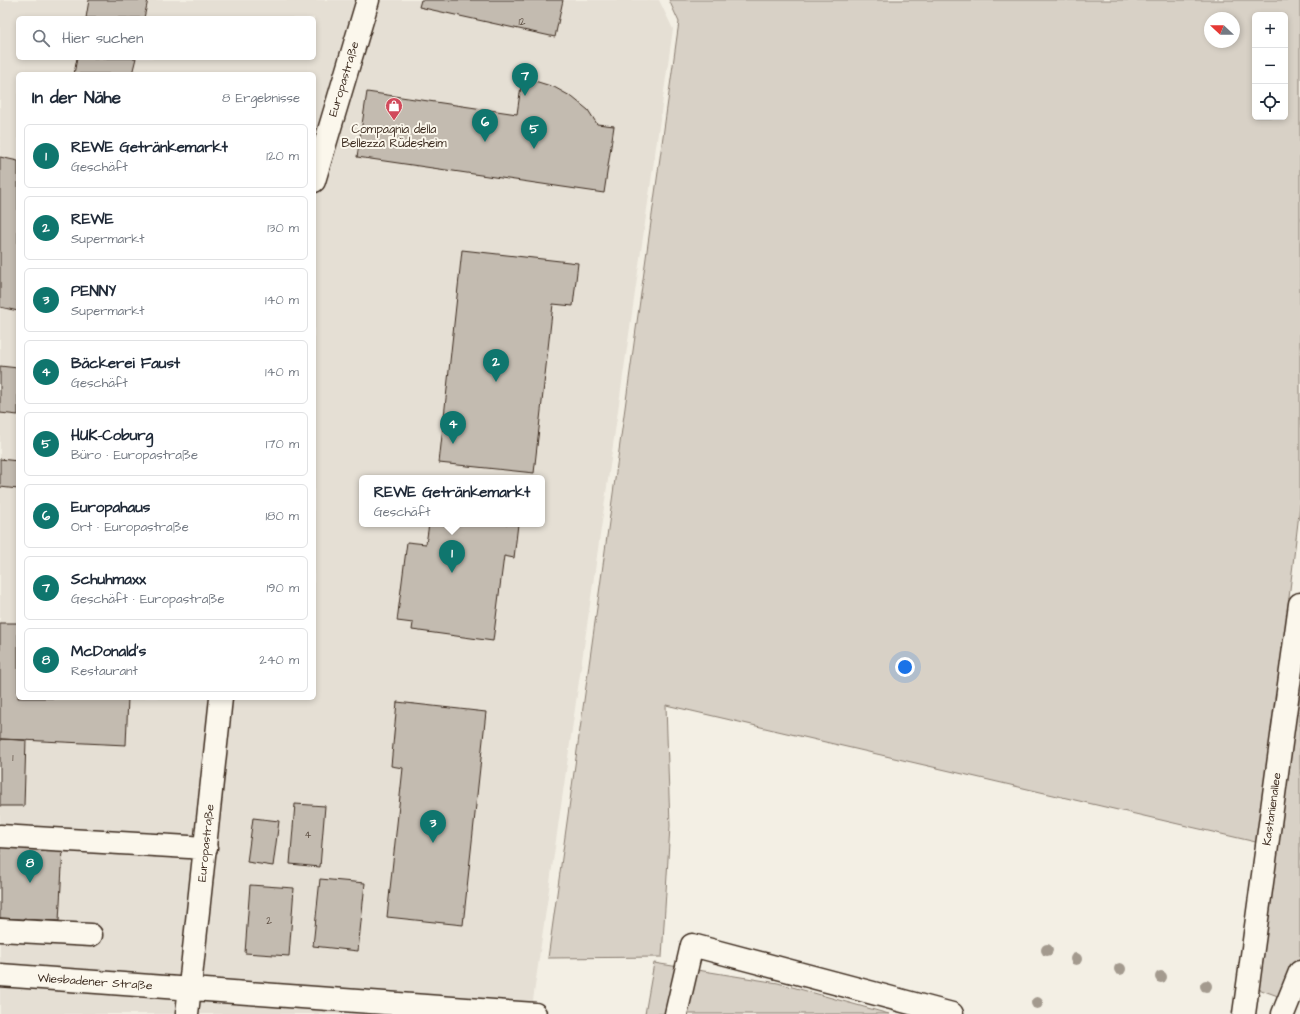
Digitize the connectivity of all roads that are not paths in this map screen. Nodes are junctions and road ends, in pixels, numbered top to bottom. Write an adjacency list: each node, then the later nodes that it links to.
1 (368, 0): 2 (street, Europastraße)
2 (316, 174)
3 (1300, 604): 16 (street, Kastanienallee)
4 (221, 700): 6 (street, Europastraße)
5 (0, 836): 6 (street)
6 (206, 848): 11 (street, Europastraße)
7 (0, 930): 8 (street)
8 (91, 935)
9 (1300, 972): 17 (street)
10 (0, 975): 11 (street, Wiesbadener Straße)
11 (190, 988): 12 (street, Europastraße); 13 (street, Wiesbadener Straße)
12 (187, 1014)
13 (535, 1014)
14 (676, 1014): 15 (street)
15 (952, 1014)
16 (1244, 1014)
17 (1283, 1014)

